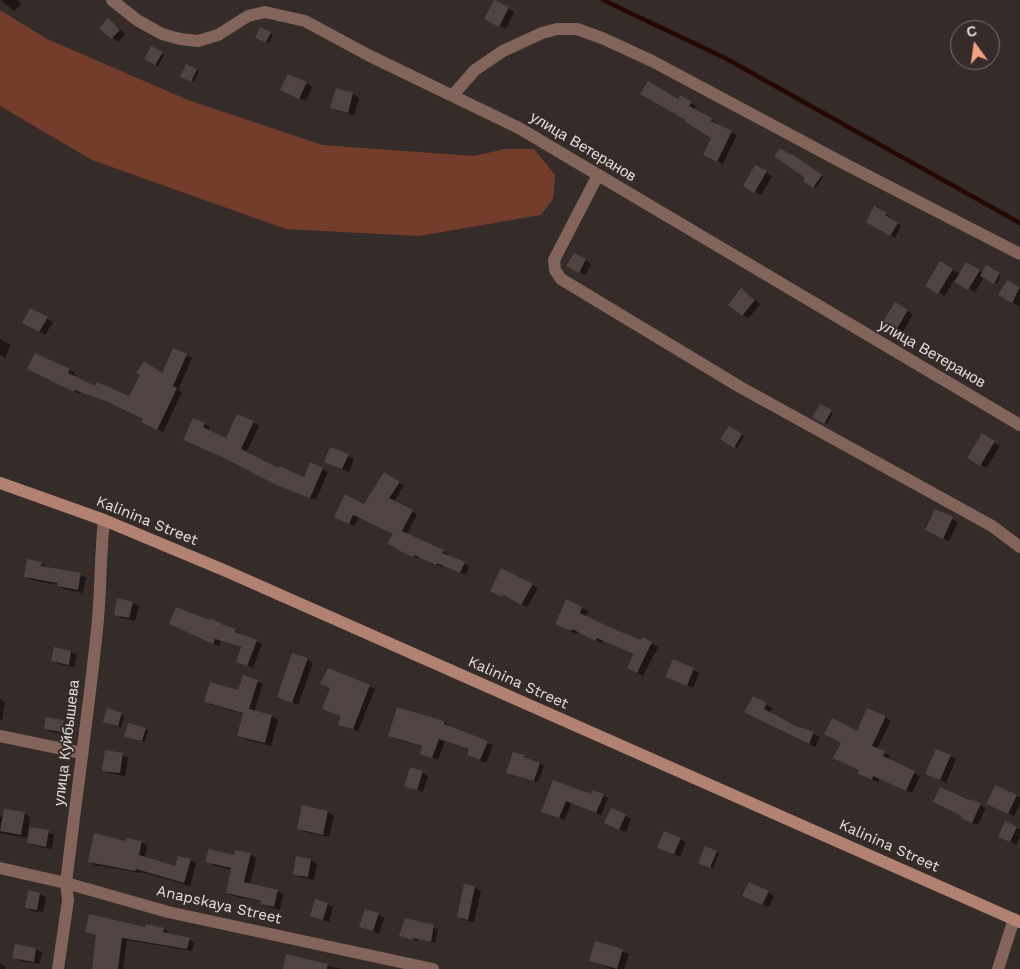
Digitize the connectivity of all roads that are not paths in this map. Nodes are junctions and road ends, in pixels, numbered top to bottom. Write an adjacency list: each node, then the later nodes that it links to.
1 (112, 0): 2 (street, улица Ветеранов)
2 (453, 95): 3 (street, улица Ветеранов); 4 (street)
3 (598, 175): 5 (street, улица Ветеранов); 8 (street)
4 (1020, 254)
5 (1020, 425)
6 (0, 483): 7 (main road, Kalinina Street)
7 (104, 520): 10 (street, улица Куйбышева); 13 (main road, Kalinina Street)
8 (1020, 547)
9 (0, 736): 10 (street)
10 (82, 754): 12 (street, улица Куйбышева)
11 (0, 868): 12 (street, Anapskaya Street)
12 (66, 883): 14 (street, Anapskaya Street); 15 (street, улица Куйбышева)
13 (1017, 920): 17 (street)
14 (399, 965): 16 (street, Anapskaya Street)
15 (58, 969)
16 (433, 969)
17 (998, 969)

